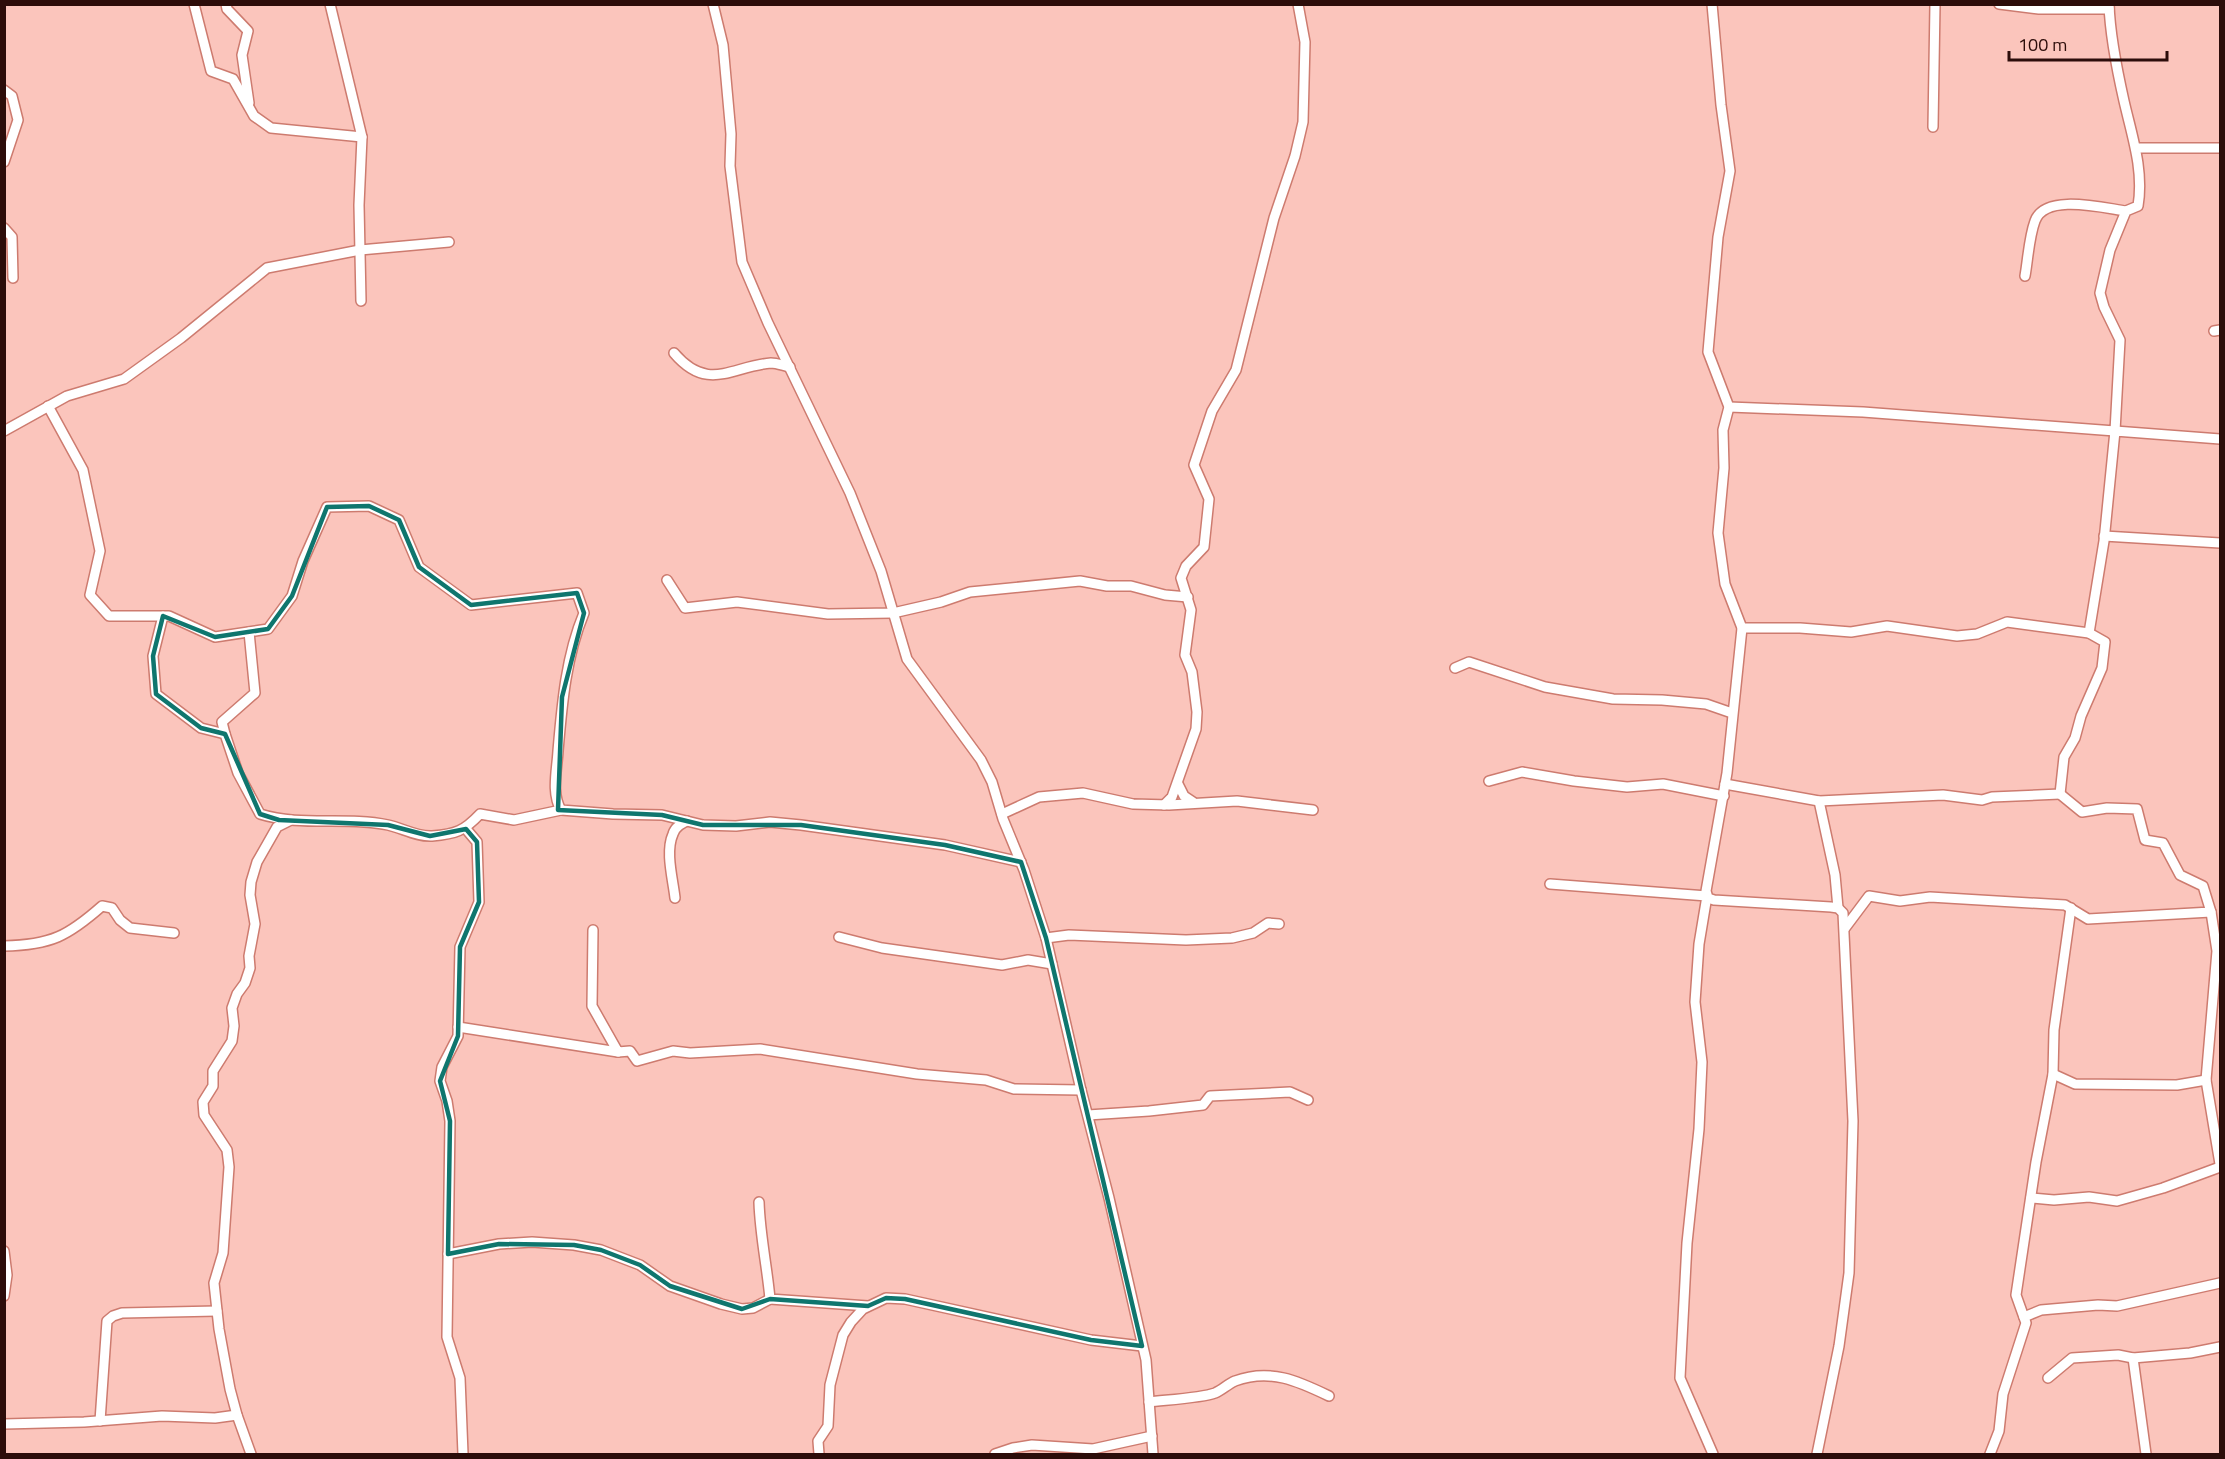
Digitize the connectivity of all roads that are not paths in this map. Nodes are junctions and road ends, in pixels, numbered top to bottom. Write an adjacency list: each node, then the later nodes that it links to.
1 (194, 4): 11 (street)
2 (226, 4): 11 (street)
3 (330, 4): 13 (street)
4 (713, 4): 25 (street)
5 (1298, 4): 34 (street)
6 (1712, 4): 27 (street)
7 (1935, 4): 12 (street)
8 (1999, 4): 9 (street)
9 (2109, 7): 14 (street)
10 (4, 90): 16 (street)
11 (250, 109): 13 (street)
12 (1933, 127)
13 (362, 136): 20 (street)
14 (2136, 148): 15 (street); 17 (street)
15 (2220, 148)
16 (4, 162)
17 (2126, 211): 21 (street); 29 (street)
18 (4, 228): 22 (street)
19 (448, 242): 20 (street)
20 (360, 250): 23 (street); 26 (street)
21 (2025, 276)
22 (13, 278)
23 (361, 301)
24 (674, 353): 25 (street)
25 (790, 367): 35 (street)
26 (48, 406): 28 (street); 36 (street)
27 (1730, 407): 29 (street); 37 (street)
28 (4, 431)
29 (2115, 431): 30 (street); 31 (street)
30 (2220, 439)
31 (2104, 536): 32 (street); 39 (street)
32 (2220, 543)
33 (667, 580): 35 (street)
34 (1188, 597): 35 (street); 44 (street)
35 (892, 613): 53 (street)
36 (163, 616): 38 (street); 42 (street)
37 (1742, 628): 39 (street); 41 (street)
38 (249, 632): 42 (street); 51 (street)
39 (2089, 633): 46 (street)
40 (1455, 668): 41 (street)
41 (1732, 713): 45 (street)
42 (225, 734): 54 (street)
43 (1489, 781): 47 (street)
44 (1178, 784): 49 (street); 50 (street)
45 (1725, 784): 47 (street); 48 (street)
46 (2060, 794): 48 (street); 63 (street)
47 (1724, 796): 59 (street)
48 (1820, 801): 61 (street)
49 (1193, 802): 50 (street); 52 (street)
50 (1164, 805): 53 (street)
51 (561, 810): 55 (street); 56 (street)
52 (1313, 810)
53 (1002, 814): 57 (street)
54 (291, 820): 56 (street); 91 (street)
55 (687, 821): 57 (street); 60 (street)
56 (466, 829): 73 (street)
57 (1021, 862): 70 (street)
58 (1550, 884): 59 (street)
59 (1707, 896): 61 (street); 108 (street)
60 (675, 898)
61 (1838, 908): 66 (street)
62 (2071, 908): 63 (street); 66 (street); 77 (street)
63 (2211, 912): 65 (street)
64 (1279, 924): 70 (street)
65 (2217, 925): 74 (street)
66 (1845, 928): 109 (street)
67 (593, 930): 76 (street)
68 (174, 933): 71 (street)
69 (839, 938): 72 (street)
70 (1046, 938): 72 (street)
71 (4, 946)
72 (1052, 964): 79 (street)
73 (458, 1027): 76 (street); 86 (street)
74 (2210, 1031): 75 (street); 78 (street)
75 (2220, 1033)
76 (618, 1052): 79 (street)
77 (2053, 1074): 78 (street); 83 (street)
78 (2206, 1080): 82 (street)
79 (1081, 1090): 81 (street)
80 (1308, 1100): 81 (street)
81 (1088, 1115): 93 (street)
82 (2220, 1166): 83 (street)
83 (2031, 1198): 92 (street)
84 (759, 1202): 89 (street)
85 (4, 1251): 88 (street)
86 (448, 1254): 89 (street); 104 (street)
87 (2220, 1283): 92 (street)
88 (4, 1296)
89 (770, 1299): 90 (street)
90 (868, 1306): 93 (street); 105 (street)
91 (217, 1311): 99 (street); 100 (street)
92 (2024, 1317): 110 (street)
93 (1142, 1346): 98 (street)
94 (2220, 1347): 95 (street)
95 (2133, 1358): 96 (street); 111 (street)
96 (2048, 1378)
97 (1329, 1396): 98 (street)
98 (1149, 1402): 102 (street)
99 (237, 1415): 100 (street); 103 (street)
100 (100, 1421): 101 (street)
101 (4, 1424)
102 (1152, 1436): 106 (street); 107 (street)
103 (251, 1455)
104 (463, 1455)
105 (819, 1455)
106 (995, 1455)
107 (1153, 1455)
108 (1713, 1455)
109 (1817, 1455)
110 (1990, 1455)
111 (2146, 1455)

